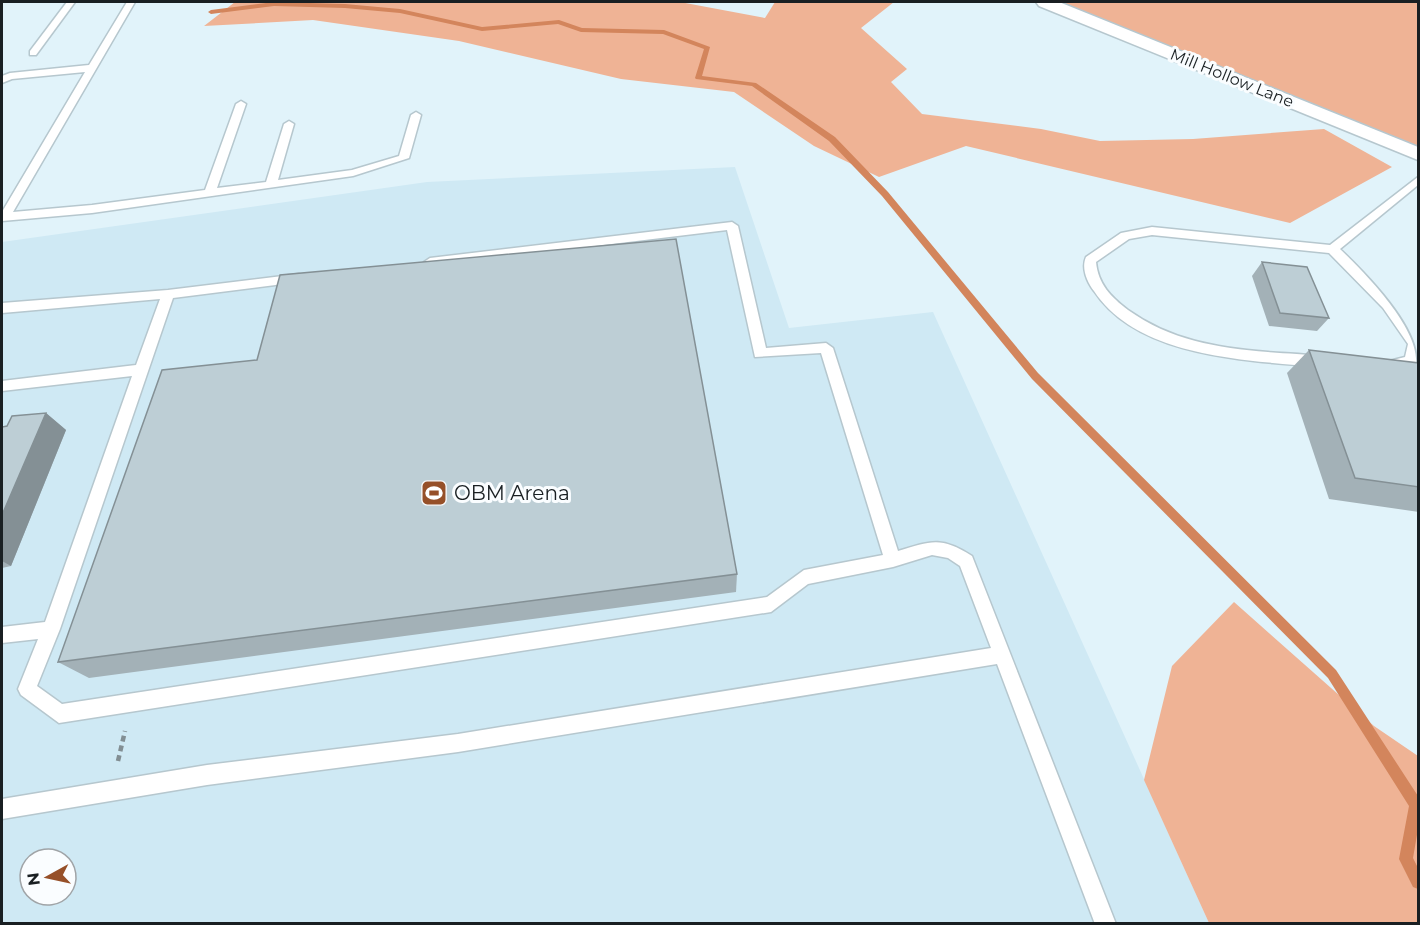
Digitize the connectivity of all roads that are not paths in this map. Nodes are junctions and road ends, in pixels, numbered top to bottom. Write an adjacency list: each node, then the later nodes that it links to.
1 (71, 2): 4 (lane)
2 (131, 2): 5 (lane)
3 (1045, 2): 10 (street, Mill Hollow Lane)
4 (33, 53)
5 (92, 68): 6 (lane); 14 (lane)
6 (2, 80)
7 (241, 104): 13 (lane)
8 (416, 115): 12 (lane)
9 (289, 124): 12 (lane)
10 (1419, 154)
11 (1419, 180): 15 (lane)
12 (271, 184): 13 (lane)
13 (210, 193): 14 (lane)
14 (3, 216)
15 (1332, 249): 20 (lane); 21 (lane)
16 (415, 264): 24 (lane)
17 (309, 277): 18 (lane)
18 (168, 294): 19 (lane); 22 (lane)
19 (2, 308)
20 (1334, 364)
21 (1369, 367)
22 (141, 370): 23 (lane); 25 (lane)
23 (2, 386)
24 (893, 560): 25 (lane); 27 (lane)
25 (51, 629): 26 (lane)
26 (2, 635)
27 (1002, 654): 28 (lane); 29 (lane)
28 (2, 809)
29 (1106, 924)

